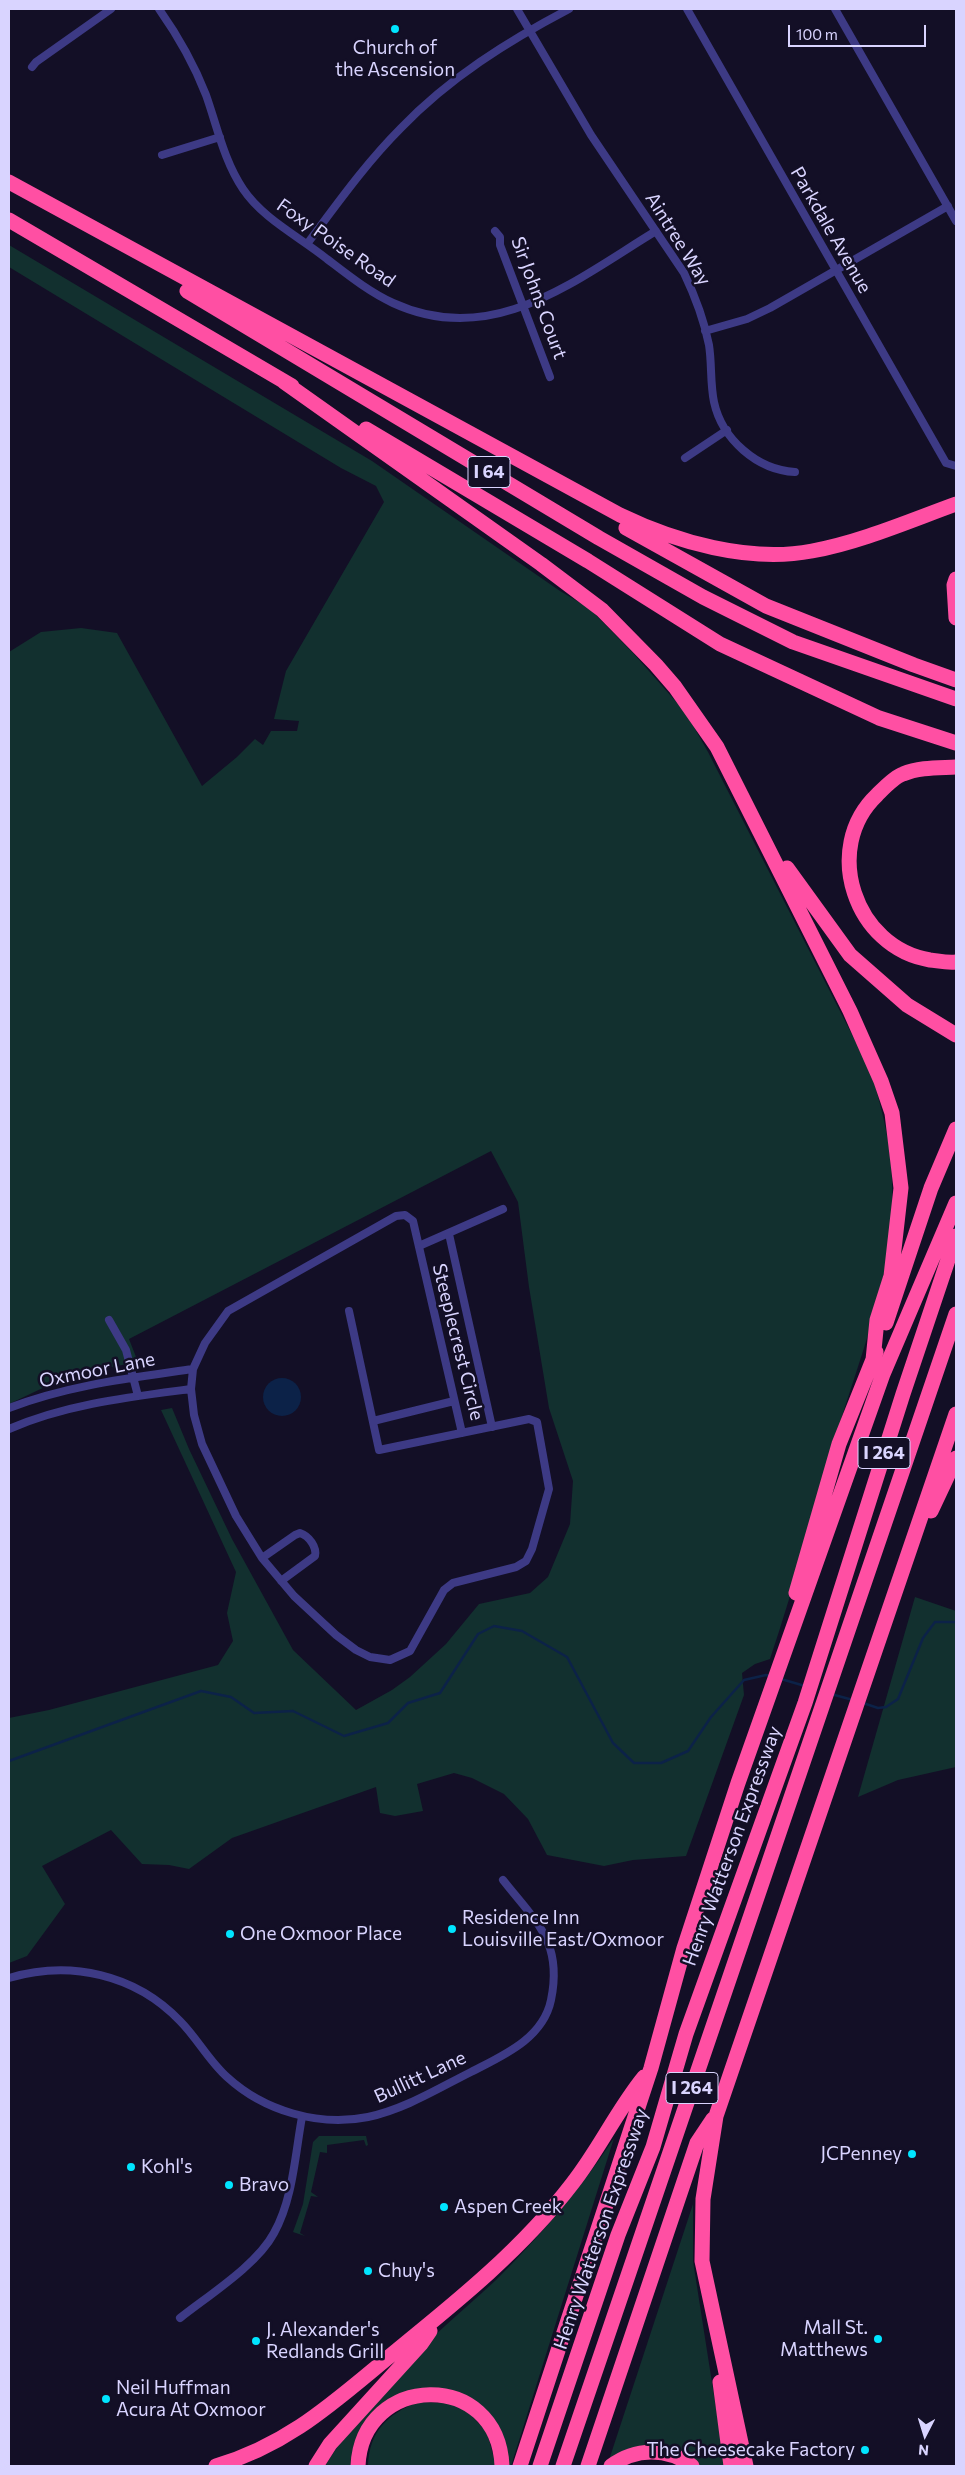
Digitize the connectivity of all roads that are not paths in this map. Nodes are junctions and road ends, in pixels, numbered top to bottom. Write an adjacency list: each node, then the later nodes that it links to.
1 (111, 9): 8 (street)
2 (159, 9): 9 (street, Foxy Poise Road)
3 (517, 9): 7 (street, Aintree Way)
4 (569, 9): 7 (street)
5 (687, 9): 19 (street, Parkdale Avenue)
6 (835, 9): 13 (street)
7 (530, 31): 17 (street, Aintree Way); 18 (street)
8 (32, 67)
9 (220, 137): 10 (street); 18 (street, Foxy Poise Road)
10 (162, 155)
11 (9, 182): 12 (highway, I 64)
12 (44, 202): 24 (highway); 33 (highway, I 64)
13 (948, 206): 15 (street); 19 (street)
14 (9, 220): 23 (highway, I 64)
15 (956, 221)
16 (496, 231): 20 (street, Sir Johns Court)
17 (656, 231): 20 (street, Foxy Poise Road); 21 (street, Aintree Way)
18 (308, 244): 20 (street, Foxy Poise Road)
19 (835, 271): 21 (street); 27 (street, Parkdale Avenue)
20 (524, 307): 22 (street, Sir Johns Court)
21 (705, 331): 25 (street, Aintree Way)
22 (550, 376)
23 (284, 382): 34 (highway, I 64); 36 (highway)
24 (385, 387): 29 (highway); 32 (highway)
25 (727, 430): 26 (street); 28 (street, Aintree Way)
26 (685, 458)
27 (953, 466)
28 (795, 472)
29 (956, 504)
30 (956, 579): 31 (highway)
31 (956, 618)
32 (956, 680)
33 (956, 699)
34 (956, 743)
35 (956, 767): 37 (highway)
36 (750, 816): 38 (highway); 48 (highway)
37 (956, 962)
38 (950, 1032)
39 (956, 1129): 48 (highway)
40 (956, 1203): 64 (highway)
41 (502, 1209): 42 (street)
42 (449, 1234): 44 (street); 57 (street)
43 (956, 1236): 78 (highway, Henry Watterson Expressway / I 264)
44 (419, 1246): 49 (street, Steeplecrest Circle); 53 (street, Steeplecrest Circle)
45 (349, 1311): 56 (street)
46 (956, 1314): 79 (highway, Henry Watterson Expressway / I 264)
47 (109, 1320): 50 (street)
48 (873, 1360): 64 (highway)
49 (193, 1369): 50 (street, Oxmoor Lane); 51 (street, Steeplecrest Circle)
50 (134, 1377): 52 (street); 54 (street, Oxmoor Lane)
51 (191, 1388): 52 (street, Oxmoor Lane); 61 (street, Steeplecrest Circle)
52 (138, 1396): 58 (street, Oxmoor Lane)
53 (454, 1402): 56 (street); 59 (street, Steeplecrest Circle)
54 (9, 1408)
55 (956, 1414): 62 (highway)
56 (372, 1421): 59 (street)
57 (492, 1427): 59 (street, Steeplecrest Circle); 63 (street, Steeplecrest Circle)
58 (9, 1429)
59 (462, 1433)
60 (956, 1458): 62 (highway)
61 (262, 1558): 63 (street, Steeplecrest Circle); 63 (street)
62 (899, 1578): 68 (highway)
63 (281, 1581)
64 (780, 1659): 67 (highway)
65 (503, 1880): 69 (street, Bullitt Lane)
66 (9, 1978): 69 (street, Bullitt Lane)
67 (651, 2068): 71 (highway); 77 (highway)
68 (716, 2116): 70 (highway); 80 (highway)
69 (302, 2117): 72 (street)
70 (706, 2279): 83 (highway); 84 (highway)
71 (440, 2315): 73 (highway); 74 (highway)
72 (180, 2318)
73 (216, 2466)
74 (316, 2466)
75 (358, 2466): 76 (highway)
76 (502, 2466)
77 (520, 2466)
78 (540, 2466)
79 (563, 2466)
80 (588, 2466)
81 (611, 2466): 82 (highway)
82 (692, 2466)
83 (731, 2466)
84 (746, 2466)

